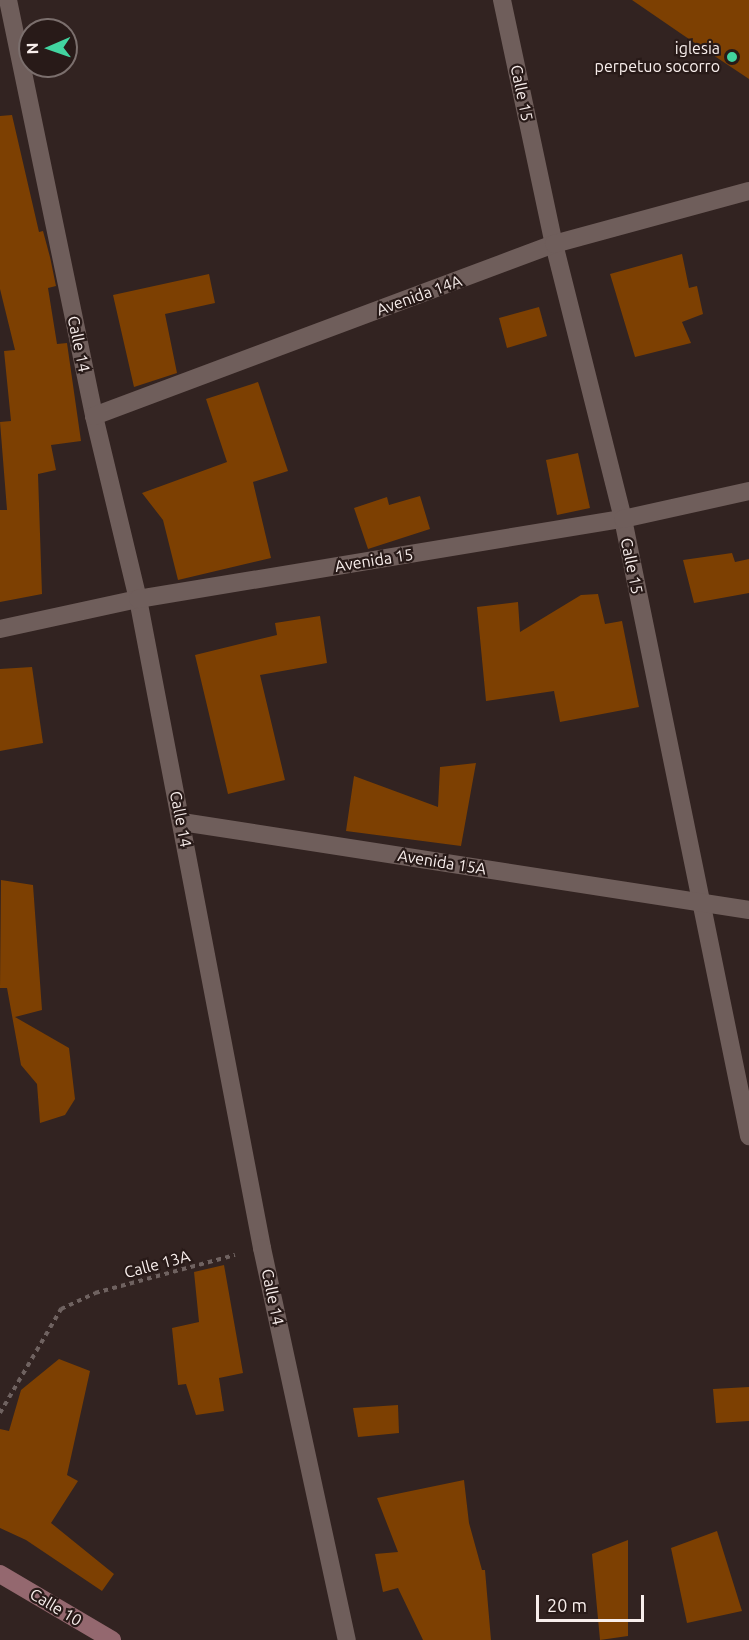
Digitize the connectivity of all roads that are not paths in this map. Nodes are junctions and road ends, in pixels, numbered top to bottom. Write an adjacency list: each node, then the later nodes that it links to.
1 (8, 0): 5 (street, Calle 14)
2 (502, 0): 4 (street, Calle 15)
3 (749, 191): 4 (street, Avenida 14A)
4 (554, 244): 5 (street, Avenida 14A); 7 (street, Calle 15)
5 (94, 416): 8 (street, Calle 14)
6 (749, 490): 7 (street, Avenida 15)
7 (623, 519): 8 (street, Avenida 15); 11 (street, Calle 15)
8 (138, 599): 9 (street, Avenida 15); 10 (street, Calle 14)
9 (0, 629)
10 (182, 822): 11 (street, Avenida 15A); 16 (street, Calle 14)
11 (702, 903): 12 (street, Avenida 15A); 13 (street, Calle 15)
12 (749, 909)
13 (749, 1136)
14 (0, 1574): 15 (street, Calle 10)
15 (112, 1640)
16 (347, 1640)

